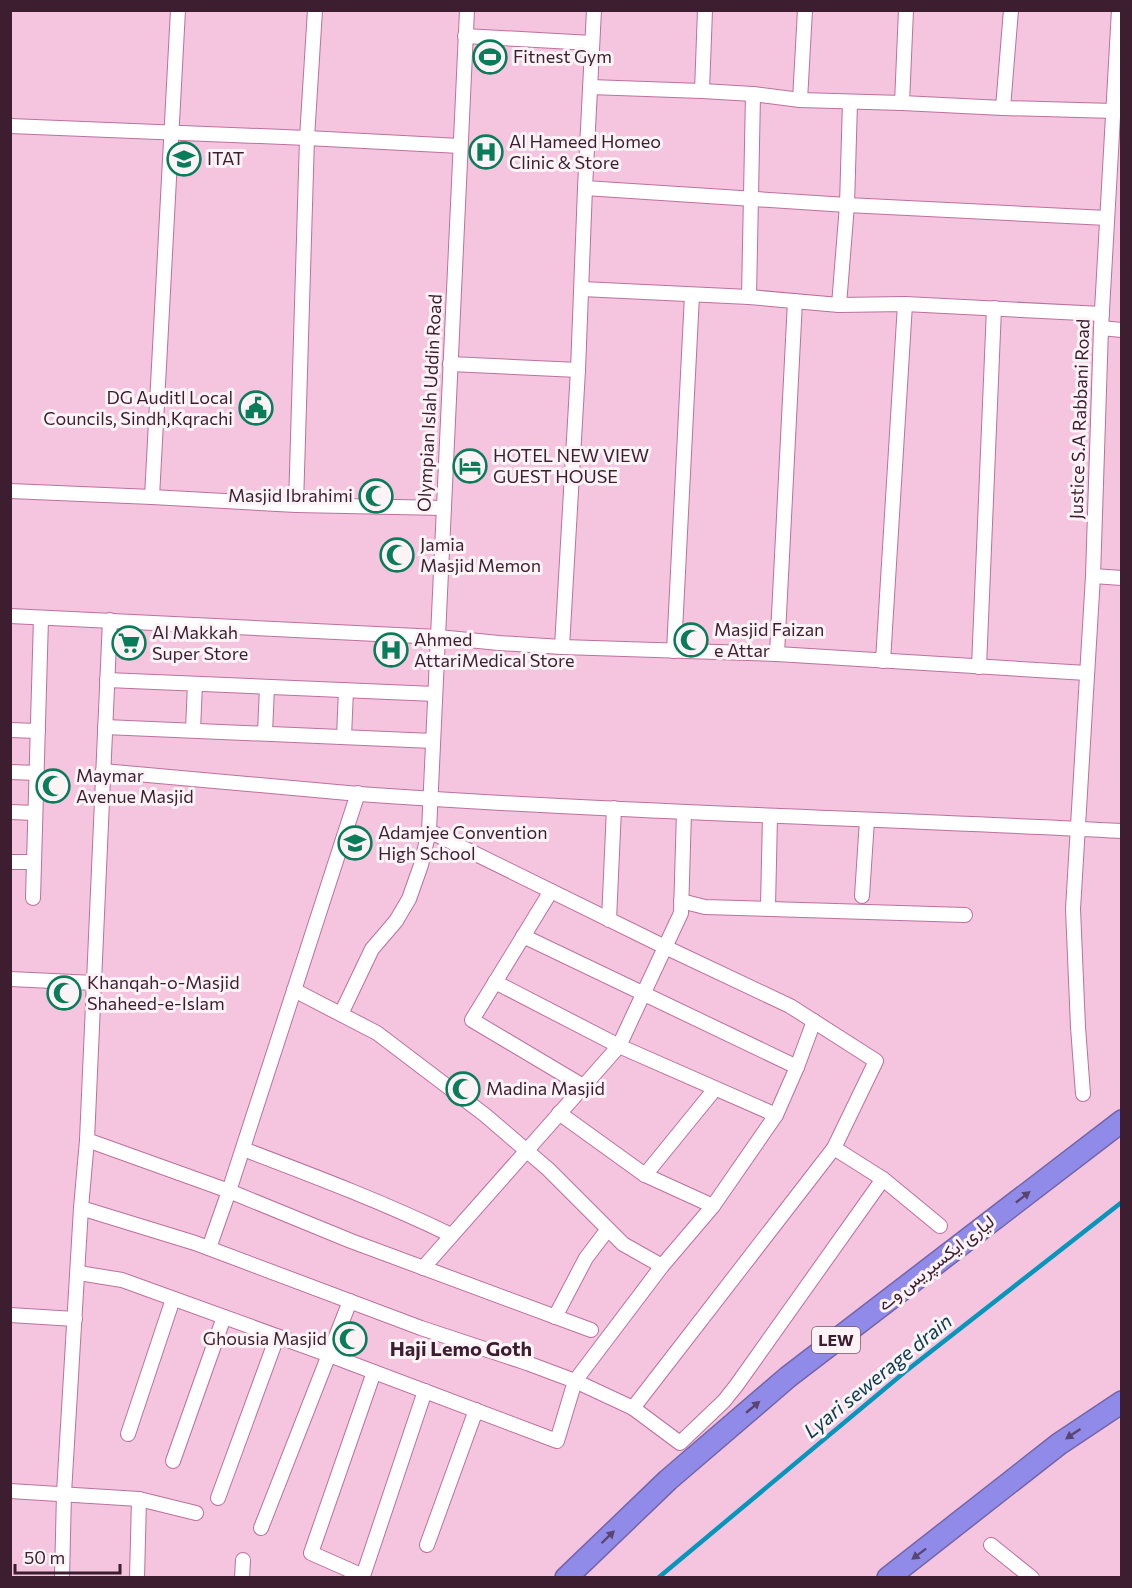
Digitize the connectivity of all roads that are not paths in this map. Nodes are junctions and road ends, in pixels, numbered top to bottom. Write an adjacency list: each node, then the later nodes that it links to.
1 (178, 10): 21 (street)
2 (315, 10): 22 (street)
3 (467, 10): 10 (street, Olympian Islah Uddin Road)
4 (594, 10): 11 (street)
5 (705, 10): 13 (street)
6 (805, 10): 15 (street)
7 (906, 10): 17 (street)
8 (1011, 10): 18 (street)
9 (1119, 10): 19 (street, Justice S.A Rabbani Road)
10 (465, 36): 11 (street); 23 (street, Olympian Islah Uddin Road)
11 (592, 43): 12 (street)
12 (590, 87): 13 (street); 24 (street)
13 (702, 91): 14 (street)
14 (753, 94): 15 (street); 25 (street)
15 (800, 100): 16 (street)
16 (850, 102): 17 (street); 26 (street)
17 (902, 103): 18 (street)
18 (1003, 108): 19 (street)
19 (1114, 111): 27 (street, Justice S.A Rabbani Road)
20 (10, 126): 21 (street)
21 (172, 133): 22 (street); 41 (street)
22 (307, 138): 23 (street); 42 (street)
23 (460, 146): 38 (street, Olympian Islah Uddin Road)
24 (585, 188): 25 (street); 28 (street)
25 (751, 199): 26 (street); 30 (street)
26 (847, 205): 27 (street); 33 (street)
27 (1107, 218): 35 (street, Justice S.A Rabbani Road)
28 (582, 289): 29 (street); 39 (street)
29 (692, 295): 30 (street); 51 (street)
30 (749, 297): 31 (street)
31 (795, 301): 33 (street); 52 (street)
32 (905, 304): 33 (street); 34 (street); 53 (street)
33 (839, 305)
34 (994, 308): 35 (street); 54 (street)
35 (1102, 314): 36 (street, Justice S.A Rabbani Road)
36 (1101, 328): 37 (street); 44 (street, Justice S.A Rabbani Road)
37 (1122, 330)
38 (450, 364): 39 (street); 43 (street, Olympian Islah Uddin Road)
39 (578, 370): 50 (street)
40 (10, 491): 41 (street)
41 (152, 497): 42 (street)
42 (296, 505): 43 (street)
43 (444, 508): 49 (street, Olympian Islah Uddin Road)
44 (1093, 576): 45 (street); 55 (street, Justice S.A Rabbani Road)
45 (1122, 578)
46 (10, 616): 47 (street)
47 (42, 618): 48 (street); 64 (street)
48 (110, 620): 49 (street); 56 (street)
49 (438, 637): 50 (street); 60 (street, Olympian Islah Uddin Road)
50 (562, 647): 51 (street)
51 (674, 651): 52 (street)
52 (777, 654): 53 (street)
53 (883, 660): 54 (street)
54 (979, 667): 55 (street)
55 (1087, 673): 79 (street, Justice S.A Rabbani Road)
56 (107, 680): 57 (street); 61 (street)
57 (195, 684): 58 (street); 63 (street)
58 (267, 687): 59 (street); 65 (street)
59 (346, 690): 60 (street); 66 (street)
60 (435, 694): 67 (street, Olympian Islah Uddin Road)
61 (105, 726): 63 (street); 68 (street)
62 (10, 730): 64 (street)
63 (193, 730): 65 (street)
64 (38, 731): 70 (street)
65 (265, 733): 66 (street)
66 (344, 737): 67 (street)
67 (433, 741): 72 (street, Olympian Islah Uddin Road)
68 (103, 771): 71 (street); 95 (street)
69 (10, 772): 70 (street)
70 (37, 773): 76 (street)
71 (358, 794): 72 (street); 96 (street)
72 (431, 798): 73 (street); 80 (street, Olympian Islah Uddin Road)
73 (614, 808): 75 (street); 90 (street)
74 (10, 812): 76 (street)
75 (684, 812): 77 (street); 87 (street)
76 (35, 813): 83 (street)
77 (770, 816): 78 (street); 88 (street)
78 (867, 820): 79 (street); 85 (street)
79 (1078, 829): 81 (street); 104 (street, Justice S.A Rabbani Road)
80 (429, 831): 84 (street); 98 (street, Olympian Islah Uddin Road)
81 (1122, 831)
82 (10, 861): 83 (street)
83 (34, 862): 86 (street)
84 (551, 891): 90 (street); 91 (street)
85 (862, 896)
86 (33, 898)
87 (681, 901): 89 (street); 92 (street)
88 (768, 906)
89 (965, 915)
90 (609, 920): 92 (street)
91 (523, 936): 94 (street); 97 (street)
92 (665, 947): 97 (street); 99 (street)
93 (10, 979): 95 (street)
94 (495, 982): 100 (street); 102 (street)
95 (94, 983): 108 (street)
96 (294, 990): 98 (street); 110 (street)
97 (643, 995): 100 (street); 101 (street)
98 (341, 1014): 111 (street)
99 (814, 1021): 101 (street); 109 (street)
100 (619, 1046): 102 (street); 103 (street)
101 (797, 1067): 106 (street)
102 (583, 1086): 105 (street)
103 (715, 1089): 106 (street); 112 (street)
104 (1083, 1094)
105 (559, 1113): 111 (street); 112 (street)
106 (776, 1115): 115 (street)
107 (1122, 1121): 153 (highway, لیاری ایکسپریس وے / LEW, one-way to 107)
108 (87, 1140): 114 (street); 116 (street)
109 (834, 1148): 113 (street); 137 (street)
110 (243, 1149): 114 (street); 119 (street)
111 (526, 1150): 118 (street); 119 (street)
112 (645, 1175): 115 (street)
113 (883, 1179): 117 (street); 137 (street)
114 (229, 1191): 120 (street); 122 (street)
115 (713, 1206): 121 (street)
116 (81, 1208): 120 (street); 123 (street)
117 (940, 1227)
118 (608, 1229): 121 (street); 128 (street)
119 (451, 1235): 122 (street)
120 (208, 1248): 125 (street)
121 (662, 1266): 134 (street)
122 (423, 1268): 128 (street)
123 (78, 1273): 124 (street); 129 (street)
124 (173, 1299): 127 (street); 139 (street)
125 (350, 1301): 132 (street); 134 (street)
126 (10, 1315): 129 (street)
127 (224, 1317): 131 (street); 140 (street)
128 (555, 1317): 130 (street)
129 (75, 1319): 142 (street)
130 (591, 1330)
131 (277, 1336): 132 (street); 143 (street)
132 (329, 1355): 133 (street); 146 (street)
133 (374, 1372): 135 (street); 135 (street)
134 (575, 1381): 137 (street); 138 (street)
135 (425, 1391): 138 (street)
136 (1122, 1402): 154 (highway, one-way to 154)
137 (633, 1408)
138 (476, 1410): 147 (street)
139 (128, 1434)
140 (172, 1461)
141 (10, 1491): 142 (street)
142 (64, 1493): 144 (street); 150 (street)
143 (218, 1498)
144 (139, 1499): 145 (street); 151 (street)
145 (196, 1513)
146 (261, 1528)
147 (427, 1545)
148 (991, 1545): 155 (street)
149 (243, 1560): 152 (street)
150 (62, 1578)
151 (137, 1578)
152 (242, 1578)
153 (566, 1578)
154 (888, 1578)
155 (1032, 1578)

